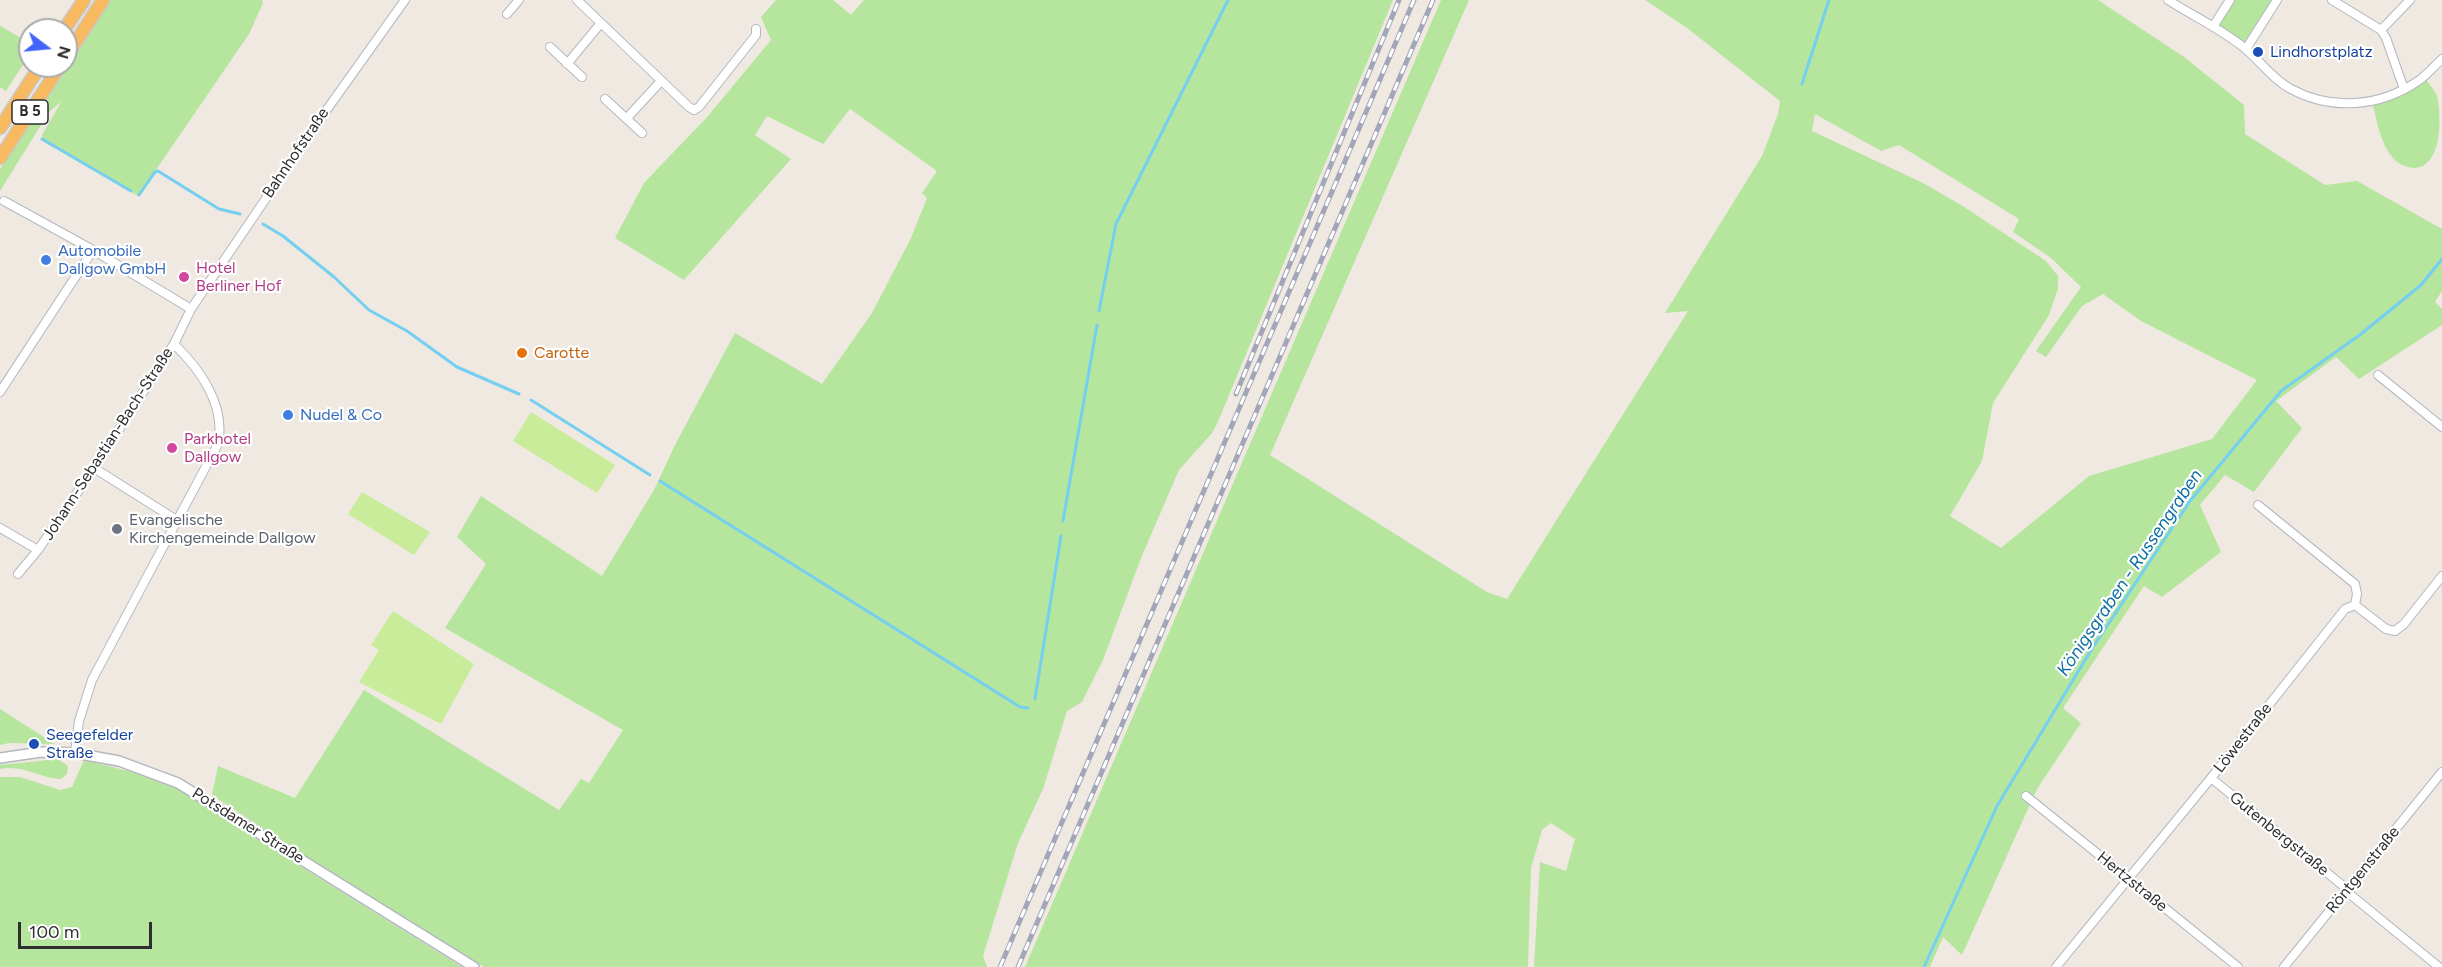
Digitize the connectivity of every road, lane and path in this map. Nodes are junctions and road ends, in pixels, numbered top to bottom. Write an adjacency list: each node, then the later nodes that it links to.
1 (84, 0): 12 (highway)
2 (103, 0): 17 (highway)
3 (405, 0): 34 (street, Bahnhofstraße)
4 (519, 0): 11 (street)
5 (577, 0): 13 (street)
6 (2168, 0): 14 (street)
7 (2230, 0): 14 (street)
8 (2277, 0): 19 (street)
9 (2332, 0): 16 (street)
10 (2410, 0): 16 (street)
11 (507, 14)
12 (72, 18)
13 (601, 23): 21 (street); 25 (street)
14 (2214, 25): 19 (street)
15 (756, 29): 25 (street)
16 (2381, 30): 26 (street)
17 (78, 39)
18 (550, 48): 21 (street)
19 (2246, 49): 26 (street)
20 (2442, 59): 26 (street)
21 (568, 63): 22 (street)
22 (582, 77)
23 (32, 78): 29 (highway, B 5)
24 (52, 78): 31 (highway, B 5)
25 (661, 81): 28 (street)
26 (2404, 89)
27 (605, 99): 28 (street)
28 (627, 118): 30 (street)
29 (0, 128)
30 (642, 133)
31 (0, 158)
32 (3, 201): 33 (street)
33 (93, 250): 34 (street); 37 (street)
34 (191, 309): 35 (street, Johann-Sebastian-Bach-Straße)
35 (174, 344): 39 (street, Johann-Sebastian-Bach-Straße); 41 (street)
36 (2378, 375): 38 (street)
37 (0, 392)
38 (2442, 427)
39 (94, 468): 41 (street); 43 (street, Johann-Sebastian-Bach-Straße)
40 (2258, 505): 46 (street)
41 (178, 521): 47 (street)
42 (0, 528): 43 (street)
43 (38, 550): 44 (street, Johann-Sebastian-Bach-Straße)
44 (18, 574)
45 (2442, 576): 46 (street)
46 (2355, 605): 50 (street, Löwestraße)
47 (75, 753): 48 (street, Potsdamer Straße); 54 (street, Potsdamer Straße)
48 (0, 758)
49 (2442, 772): 53 (street, Röntgenstraße)
50 (2211, 778): 52 (street, Löwestraße); 53 (street, Gutenbergstraße)
51 (2026, 796): 52 (street, Hertzstraße)
52 (2127, 879): 55 (street, Löwestraße); 56 (street, Hertzstraße)
53 (2347, 890): 57 (street, Röntgenstraße); 58 (street, Gutenbergstraße)
54 (474, 967)
55 (2056, 967)
56 (2238, 967)
57 (2284, 967)
58 (2439, 967)

